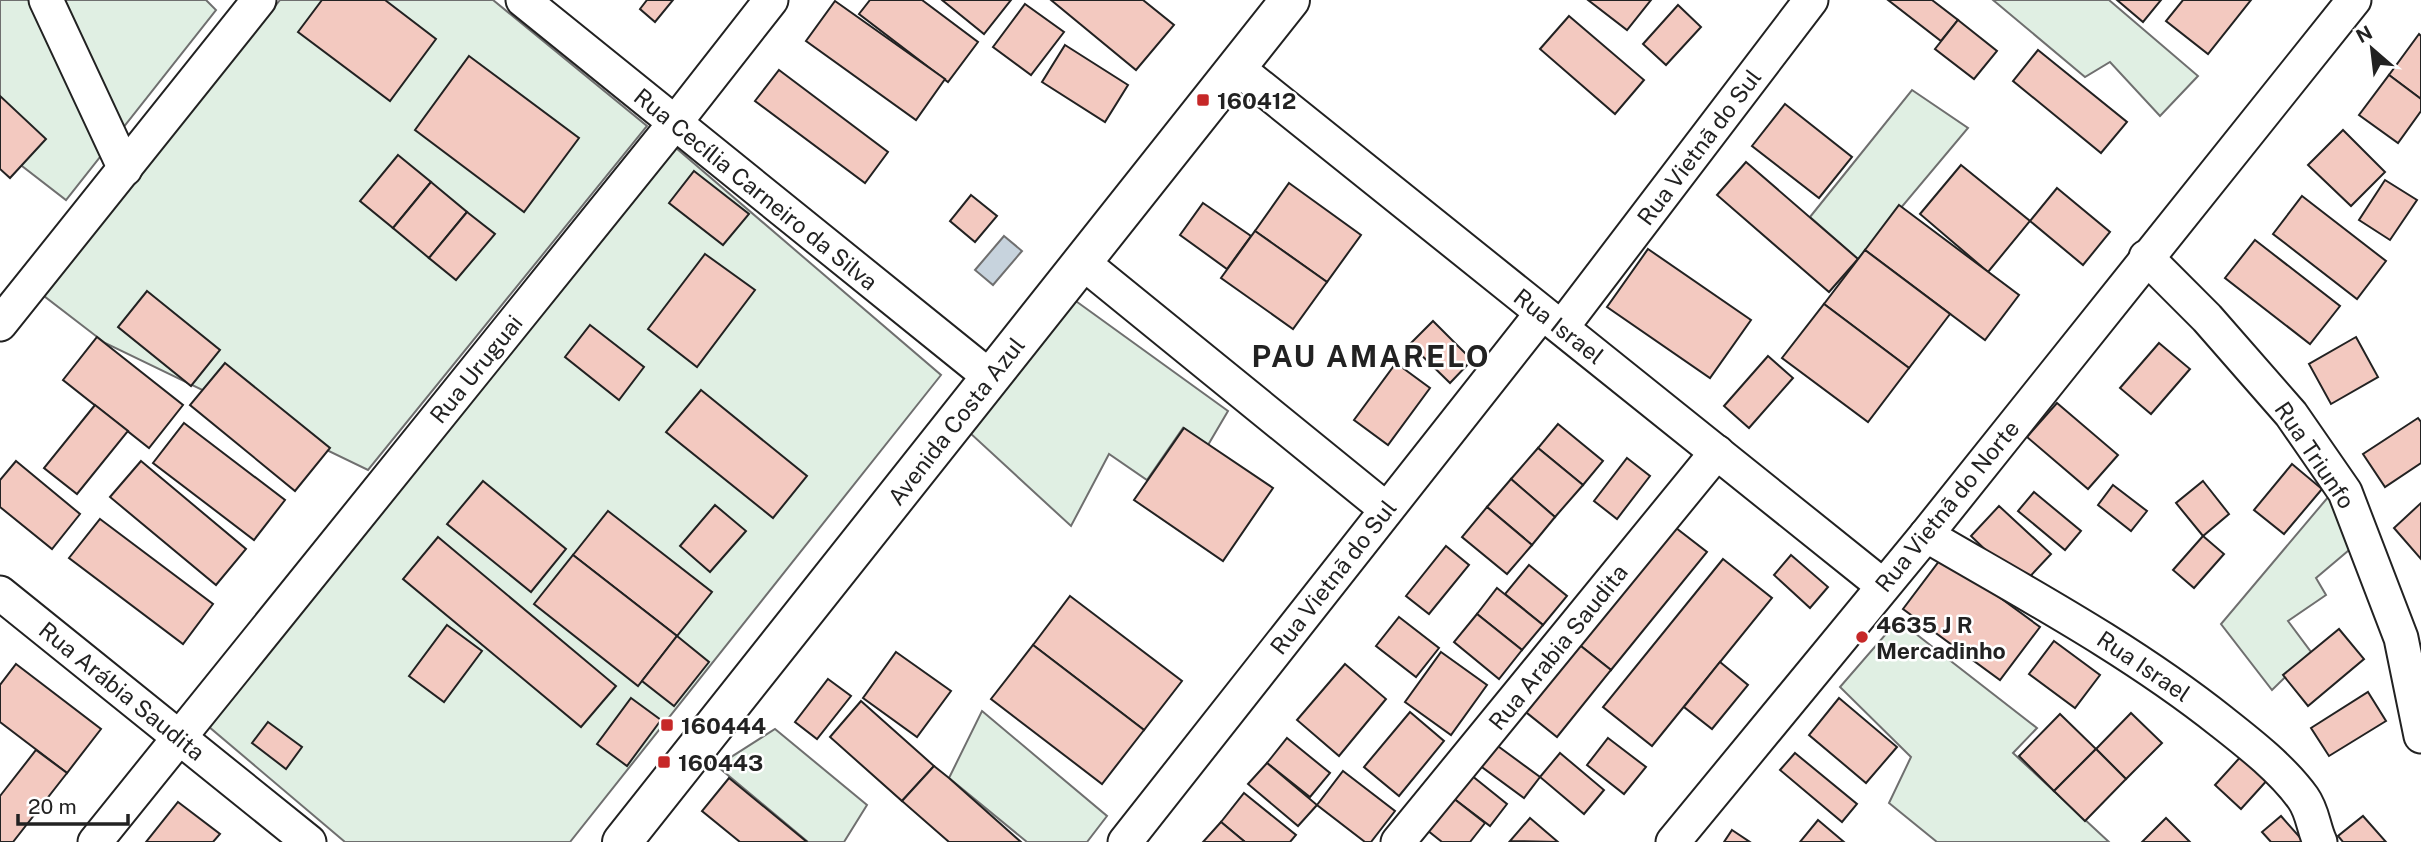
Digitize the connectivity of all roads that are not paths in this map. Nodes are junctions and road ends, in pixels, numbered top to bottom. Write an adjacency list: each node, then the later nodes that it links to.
1 (46, 0): 10 (street)
2 (259, 0): 10 (street)
3 (523, 0): 9 (street, Rua Cecília Carneiro da Silva)
4 (771, 0): 9 (street, Rua Uruguai)
5 (1290, 0): 8 (street, Avenida Costa Azul)
6 (1811, 0): 13 (street, Rua Vietnã do Sul)
7 (2354, 0): 11 (street, Rua Vietnã do Norte)
8 (1236, 67): 12 (street, Avenida Costa Azul); 13 (street, Rua Israel)
9 (674, 124): 15 (street, Rua Cecília Carneiro da Silva); 22 (street, Rua Uruguai)
10 (125, 169): 14 (street)
11 (2155, 245): 18 (street, Rua Vietnã do Norte); 21 (street, Rua Triunfo)
12 (1082, 262): 15 (street, Avenida Costa Azul); 17 (street)
13 (1552, 320): 16 (street, Rua Israel); 17 (street, Rua Vietnã do Sul)
14 (0, 324)
15 (990, 376): 25 (street, Avenida Costa Azul)
16 (1717, 452): 19 (street, Rua Israel); 27 (street, Rua Arabia Saudita)
17 (1386, 509): 26 (street, Rua Vietnã do Sul)
18 (1926, 535): 19 (street, Rua Vietnã do Norte); 29 (street, Rua Israel)
19 (1882, 585): 28 (street, Rua Vietnã do Norte)
20 (0, 593): 22 (street, Rua Arábia Saudita)
21 (2421, 736)
22 (179, 737): 23 (street, Rua Uruguai); 24 (street, Rua Arábia Saudita)
23 (95, 842)
24 (309, 842)
25 (622, 842)
26 (1125, 842)
27 (1398, 842)
28 (1673, 842)
29 (2320, 842)

